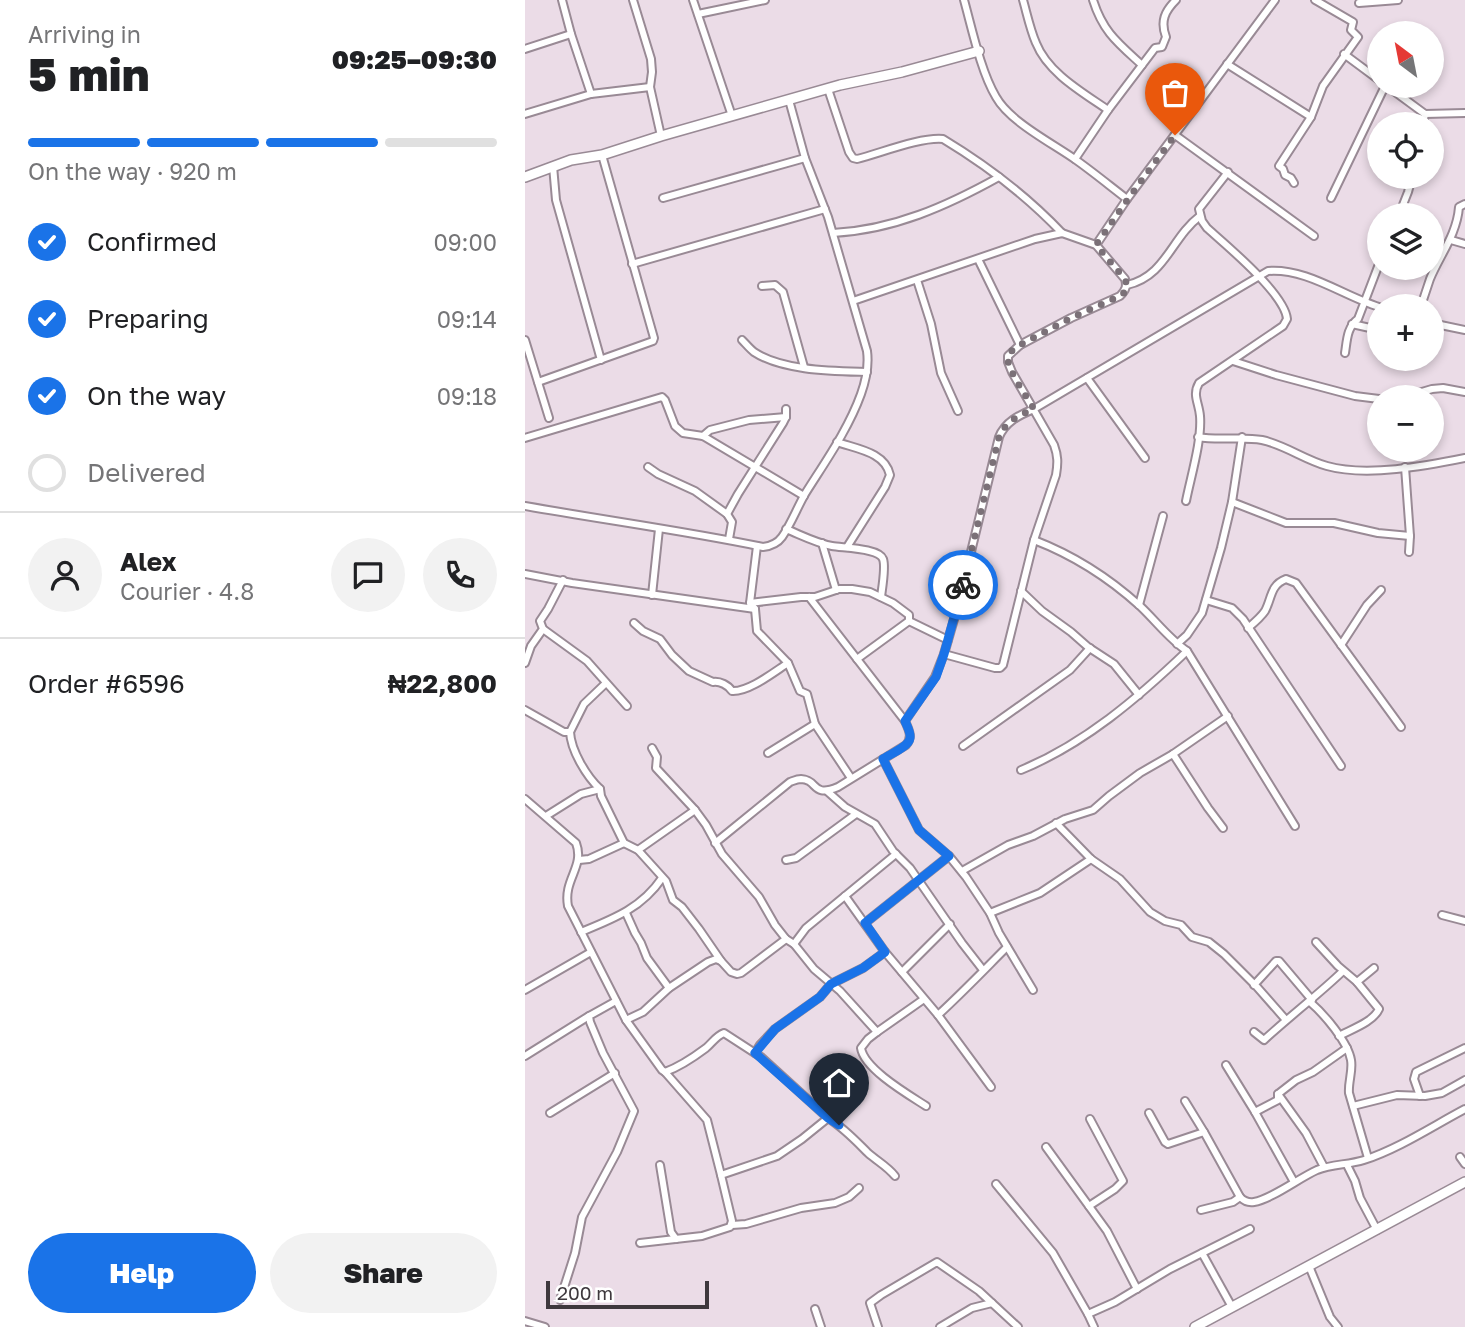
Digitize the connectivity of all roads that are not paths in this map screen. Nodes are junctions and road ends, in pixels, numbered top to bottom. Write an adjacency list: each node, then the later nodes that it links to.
1 (562, 0): 14 (street)
2 (632, 0): 21 (street)
3 (694, 0): 13 (street)
4 (765, 0): 13 (street)
5 (964, 0): 16 (street)
6 (1023, 0): 27 (street)
7 (1093, 0): 19 (street)
8 (1176, 0): 19 (street)
9 (1275, 0): 18 (street)
10 (1315, 0): 17 (street)
11 (1398, 0): 12 (street)
12 (1359, 3)
13 (698, 14): 32 (street)
14 (571, 33): 15 (street); 23 (street)
15 (525, 49)
16 (978, 51): 22 (street); 38 (street)
17 (1344, 54): 20 (street); 33 (street)
18 (1227, 64): 33 (street); 34 (street)
19 (1142, 65): 27 (street)
20 (1367, 71)
21 (650, 87): 23 (street); 35 (street)
22 (828, 89): 26 (street); 42 (street)
23 (591, 94): 30 (street)
24 (1380, 98): 45 (street)
25 (1403, 98): 28 (street)
26 (789, 100): 32 (street); 37 (street)
27 (1108, 110): 38 (street)
28 (1422, 112)
29 (1465, 113): 31 (street)
30 (525, 114)
31 (1444, 114)
32 (732, 116): 35 (street)
33 (1311, 117): 43 (street)
34 (1175, 135): 40 (street); 46 (street)
35 (661, 136): 36 (street)
36 (602, 155): 39 (street); 57 (street)
37 (805, 158): 44 (street); 48 (street)
38 (1075, 159): 46 (street)
39 (553, 166): 41 (street); 75 (street)
40 (1228, 172): 49 (street); 52 (street)
41 (525, 177)
42 (999, 177): 50 (street); 51 (street)
43 (1294, 183)
44 (663, 198)
45 (1331, 198)
46 (1128, 199): 55 (street)
47 (1465, 204): 53 (street)
48 (825, 209): 50 (street); 57 (street)
49 (1200, 216): 58 (street); 61 (street)
50 (832, 233): 64 (street)
51 (1062, 233): 55 (street); 56 (street)
52 (1314, 236)
53 (1451, 240): 54 (street); 63 (street)
54 (1465, 244)
55 (1096, 245): 61 (street)
56 (978, 258): 59 (street); 73 (street)
57 (632, 264): 75 (street)
58 (1259, 276): 65 (street); 76 (street); 79 (street)
59 (917, 280): 64 (street); 86 (street)
60 (1372, 280): 65 (street)
61 (1127, 285): 73 (street)
62 (762, 286): 77 (street)
63 (1425, 294)
64 (853, 301): 78 (street)
65 (1363, 302): 66 (street); 67 (street)
66 (1367, 303)
67 (1352, 324): 69 (street); 74 (street)
68 (1444, 326): 70 (street)
69 (1367, 327)
70 (1465, 330)
71 (525, 340): 80 (street)
72 (742, 340): 77 (street)
73 (1020, 345): 85 (street)
74 (1345, 353)
75 (601, 360): 80 (street)
76 (1233, 361): 83 (street); 90 (street)
77 (804, 367): 78 (street)
78 (867, 372): 93 (street)
79 (1087, 378): 85 (street); 94 (street)
80 (538, 382): 88 (street)
81 (1444, 388): 82 (street)
82 (1465, 392)
83 (1367, 398)
84 (786, 409): 87 (street)
85 (1034, 409): 109 (street); 129 (street)
86 (958, 411)
87 (786, 417): 89 (street); 97 (street)
88 (549, 418)
89 (703, 436): 92 (street); 97 (street)
90 (1198, 437): 91 (street); 100 (street)
91 (1242, 437): 98 (street); 101 (street)
92 (525, 438)
93 (838, 442): 99 (street); 112 (street)
94 (1145, 458)
95 (1465, 458): 98 (street)
96 (648, 467): 103 (street)
97 (756, 467): 99 (street); 103 (street)
98 (1405, 467): 107 (street)
99 (804, 496): 106 (street)
100 (1186, 501)
101 (1232, 502): 107 (street); 122 (street)
102 (525, 506): 105 (street)
103 (727, 514): 108 (street)
104 (1163, 516): 123 (street)
105 (659, 529): 108 (street); 119 (street)
106 (786, 529): 110 (street); 111 (street)
107 (1410, 536): 113 (street)
108 (729, 539): 111 (street)
109 (1034, 540): 118 (street); 123 (street)
110 (822, 543): 112 (street); 116 (street)
111 (757, 546): 124 (street)
112 (847, 547): 121 (street)
113 (1409, 552)
114 (525, 573): 115 (street)
115 (563, 580): 119 (street); 128 (street)
116 (836, 590): 120 (street); 121 (street)
117 (1381, 590): 131 (street)
118 (1021, 591): 132 (street); 134 (street)
119 (652, 594): 124 (street)
120 (809, 597): 124 (street); 135 (street)
121 (881, 597): 125 (street)
122 (1206, 600): 127 (street); 130 (street)
123 (1139, 605): 130 (street)
124 (752, 606): 137 (street)
125 (909, 621): 129 (street); 135 (street)
126 (634, 623): 137 (street)
127 (1248, 628): 131 (street); 152 (street)
128 (543, 629): 136 (street); 138 (street)
129 (948, 640): 134 (street)
130 (1177, 644): 133 (street)
131 (1341, 645): 145 (street)
132 (1090, 648): 139 (street); 147 (street)
133 (1187, 652): 139 (street); 142 (street)
134 (944, 654): 143 (street)
135 (857, 659): 143 (street)
136 (525, 663)
137 (788, 663): 144 (street)
138 (606, 683): 140 (street); 146 (street)
139 (1139, 695): 153 (street)
140 (627, 706)
141 (525, 710): 146 (street)
142 (1228, 716): 150 (street); 162 (street)
143 (905, 721): 151 (street)
144 (815, 724): 149 (street); 154 (street)
145 (1401, 727)
146 (570, 732): 155 (street)
147 (963, 746)
148 (652, 748): 158 (street)
149 (768, 752)
150 (1173, 754): 161 (street); 163 (street)
151 (883, 759): 154 (street); 168 (street)
152 (1341, 766)
153 (1021, 770)
154 (851, 778): 156 (street)
155 (600, 789): 160 (street); 164 (street)
156 (827, 791): 159 (street); 165 (street)
157 (525, 799): 160 (street)
158 (695, 810): 165 (street); 166 (street)
159 (856, 814): 167 (street); 171 (street)
160 (546, 816): 170 (street)
161 (1056, 823): 169 (street); 172 (street)
162 (1295, 826)
163 (1223, 828)
164 (624, 843): 166 (street); 170 (street)
165 (715, 843): 183 (street)
166 (638, 850): 173 (street)
167 (896, 854): 174 (street); 175 (street)
168 (949, 856): 172 (street); 174 (street)
169 (1091, 859): 177 (street); 196 (street)
170 (579, 860): 182 (street)
171 (786, 860)
172 (962, 871): 177 (street)
173 (662, 878): 176 (street); 189 (street)
174 (918, 881): 180 (street); 181 (street)
175 (845, 896): 180 (street); 185 (street)
176 (626, 913): 182 (street); 197 (street)
177 (990, 914): 186 (street)
178 (1443, 915): 179 (street)
179 (1465, 921)
180 (865, 923): 188 (street)
181 (950, 924): 191 (street); 193 (street)
182 (581, 932): 187 (street)
183 (786, 939): 185 (street); 189 (street)
184 (1316, 942): 192 (street)
185 (794, 944): 195 (street)
186 (1007, 947): 191 (street); 199 (street)
187 (591, 952): 198 (street); 201 (street)
188 (885, 952): 193 (street); 195 (street)
189 (721, 961): 197 (street)
190 (1374, 968): 194 (street)
191 (983, 970): 203 (street)
192 (1343, 971): 194 (street); 202 (street)
193 (902, 972): 200 (street)
194 (1357, 982): 209 (street)
195 (831, 984): 207 (street); 212 (street)
196 (1254, 985): 202 (street); 206 (street)
197 (669, 988): 205 (street)
198 (525, 990)
199 (1033, 990)
200 (924, 999): 203 (street); 207 (street)
201 (615, 1001): 204 (street); 205 (street)
202 (1311, 1001): 206 (street); 209 (street)
203 (938, 1015): 218 (street)
204 (589, 1016): 213 (street); 216 (street)
205 (626, 1020): 215 (street)
206 (1286, 1020): 208 (street)
207 (877, 1032): 222 (street)
208 (1254, 1032)
209 (1339, 1036): 210 (street)
210 (1347, 1048): 219 (street); 223 (street)
211 (1465, 1048): 220 (street)
212 (755, 1053): 215 (street); 228 (street)
213 (525, 1056)
214 (1226, 1065): 225 (street)
215 (665, 1072): 238 (street)
216 (615, 1073): 227 (street); 255 (street)
217 (1465, 1080): 220 (street)
218 (991, 1087)
219 (1278, 1094): 225 (street); 237 (street)
220 (1420, 1096): 223 (street)
221 (1185, 1101): 230 (street)
222 (926, 1106)
223 (1353, 1106): 233 (street)
224 (1465, 1110): 233 (street)
225 (1255, 1112): 240 (street)
226 (1149, 1113): 230 (street)
227 (550, 1114)
228 (828, 1118): 238 (street); 239 (street)
229 (1090, 1119): 245 (street)
230 (1204, 1132): 244 (street)
231 (1046, 1147): 245 (street)
232 (1460, 1157): 234 (street)
233 (1368, 1158): 236 (street)
234 (1465, 1164)
235 (660, 1165): 250 (street)
236 (1346, 1165): 237 (street); 249 (street)
237 (1324, 1167): 240 (street)
238 (721, 1175): 247 (street)
239 (895, 1176)
240 (1294, 1182): 244 (street)
241 (1465, 1182): 249 (street)
242 (996, 1184): 259 (street)
243 (859, 1188): 247 (street)
244 (1240, 1197): 246 (street)
245 (1089, 1206): 254 (street)
246 (1201, 1210)
247 (731, 1225): 250 (street)
248 (1250, 1229): 252 (street)
249 (1377, 1230): 253 (street)
250 (676, 1239): 251 (street)
251 (640, 1243)
252 (1202, 1253): 254 (street); 257 (street)
253 (1309, 1266): 257 (street); 268 (street)
254 (1137, 1289): 259 (street)
255 (560, 1300)
256 (992, 1303): 263 (street); 264 (street); 265 (street)
257 (1232, 1307): 267 (street)
258 (815, 1309): 262 (street)
259 (1088, 1314): 266 (street)
260 (525, 1321): 261 (street)
261 (545, 1327)
262 (821, 1327)
263 (878, 1327)
264 (940, 1327)
265 (1018, 1327)
266 (1094, 1327)
267 (1195, 1327)
268 (1338, 1327)

